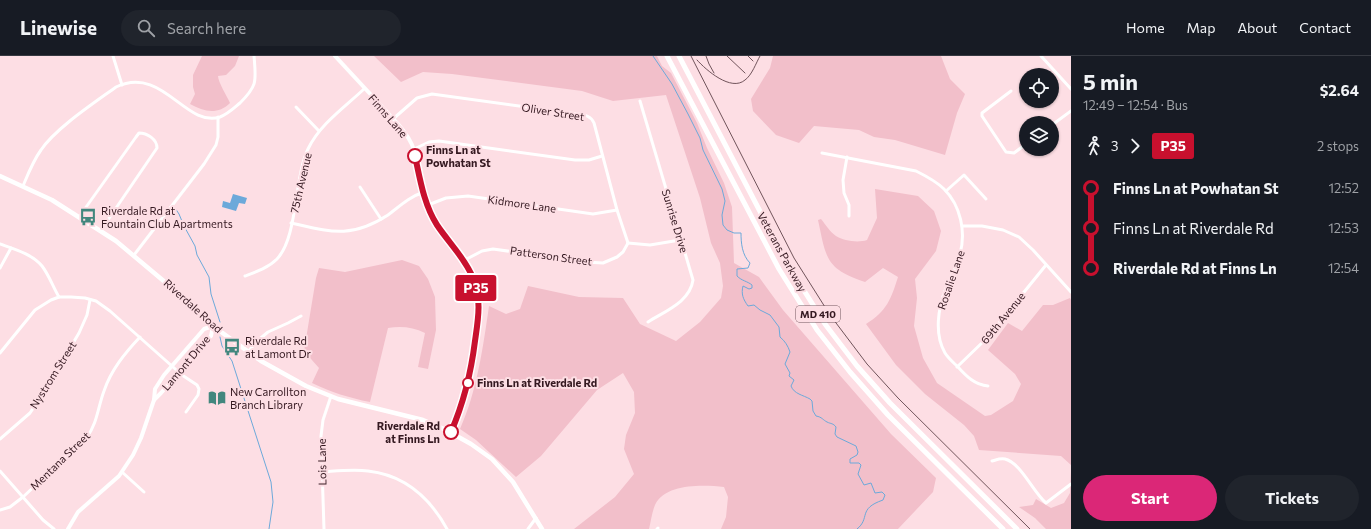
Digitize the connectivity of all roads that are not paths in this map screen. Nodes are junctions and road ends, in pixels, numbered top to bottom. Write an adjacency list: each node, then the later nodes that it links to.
1 (113, 56): 7 (street)
2 (254, 56): 14 (street)
3 (335, 56): 8 (street, Finns Lane)
4 (667, 56): 79 (main road, Veterans Parkway / MD 410)
5 (678, 56): 80 (main road, Veterans Parkway / MD 410)
6 (1041, 56): 9 (street)
7 (122, 85): 14 (street); 24 (street)
8 (364, 89): 15 (street, Finns Lane); 17 (street, 75th Avenue)
9 (1071, 89)
10 (1011, 91): 19 (street)
11 (640, 101): 37 (street, Sunrise Drive)
12 (296, 106): 17 (street)
13 (1071, 111): 16 (street)
14 (218, 117): 41 (street)
15 (393, 119): 18 (street, Finns Lane); 21 (street, Oliver Street)
16 (1059, 120)
17 (319, 131): 34 (street, 75th Avenue)
18 (414, 149): 21 (street); 27 (street, Finns Lane)
19 (1019, 149)
20 (822, 153): 22 (street, Rosalie Lane)
21 (602, 156): 30 (street, Oliver Street)
22 (847, 157): 26 (street, Rosalie Lane); 31 (street)
23 (0, 176): 24 (main road, Riverdale Road)
24 (23, 186): 32 (main road, Riverdale Road)
25 (360, 187): 33 (street)
26 (946, 191): 28 (street); 35 (street, Rosalie Lane)
27 (424, 192): 29 (street, Finns Lane); 33 (street)
28 (986, 199)
29 (428, 205): 30 (street, Kidmore Lane); 42 (street, Finns Lane)
30 (616, 210): 38 (street, Oliver Street)
31 (849, 216)
32 (80, 217): 36 (main road, Riverdale Road); 36 (street)
33 (381, 219): 34 (street)
34 (291, 223): 45 (street, 75th Avenue)
35 (963, 226): 43 (street); 56 (street, Rosalie Lane)
36 (101, 230): 41 (main road, Riverdale Road)
37 (680, 240): 38 (street); 50 (street, Sunrise Drive)
38 (628, 243): 42 (street, Patterson Street)
39 (0, 244): 40 (street)
40 (10, 248): 44 (street); 47 (street)
41 (134, 254): 51 (main road, Riverdale Road)
42 (464, 261): 62 (street, Finns Lane)
43 (1046, 265): 46 (street); 56 (street, 69th Avenue)
44 (0, 268)
45 (245, 276)
46 (1071, 292)
47 (59, 297): 48 (street); 54 (street)
48 (90, 300): 52 (street); 63 (street, Nystrom Street)
49 (301, 316): 53 (street)
50 (648, 322)
51 (213, 326): 53 (main road, Riverdale Road); 55 (street, Lamont Drive); 57 (street, Lamont Drive)
52 (140, 337): 55 (street); 70 (street, Mentana Street)
53 (248, 352): 59 (main road, Riverdale Road)
54 (0, 354)
55 (171, 366): 57 (street); 60 (street, Lamont Drive)
56 (957, 367): 58 (street, Rosalie Lane)
57 (178, 372): 60 (street, Lamont Drive); 61 (street)
58 (988, 386)
59 (331, 396): 62 (main road, Riverdale Road); 67 (street, Lois Lane)
60 (154, 400): 66 (street, Lamont Drive)
61 (186, 412)
62 (451, 432): 72 (main road, Riverdale Road)
63 (0, 439)
64 (992, 461): 68 (street)
65 (0, 471): 70 (street)
66 (122, 472): 69 (street); 74 (street, Lamont Drive)
67 (322, 472): 75 (street, Lois Lane); 76 (street)
68 (1071, 484)
69 (144, 492)
70 (23, 497): 71 (street, Mentana Street); 73 (street)
71 (0, 510)
72 (536, 518): 77 (street); 78 (main road, Riverdale Road)
73 (54, 529)
74 (68, 529)
75 (324, 529)
76 (447, 529)
77 (528, 529)
78 (542, 529)
79 (1003, 529)
80 (1017, 529)

